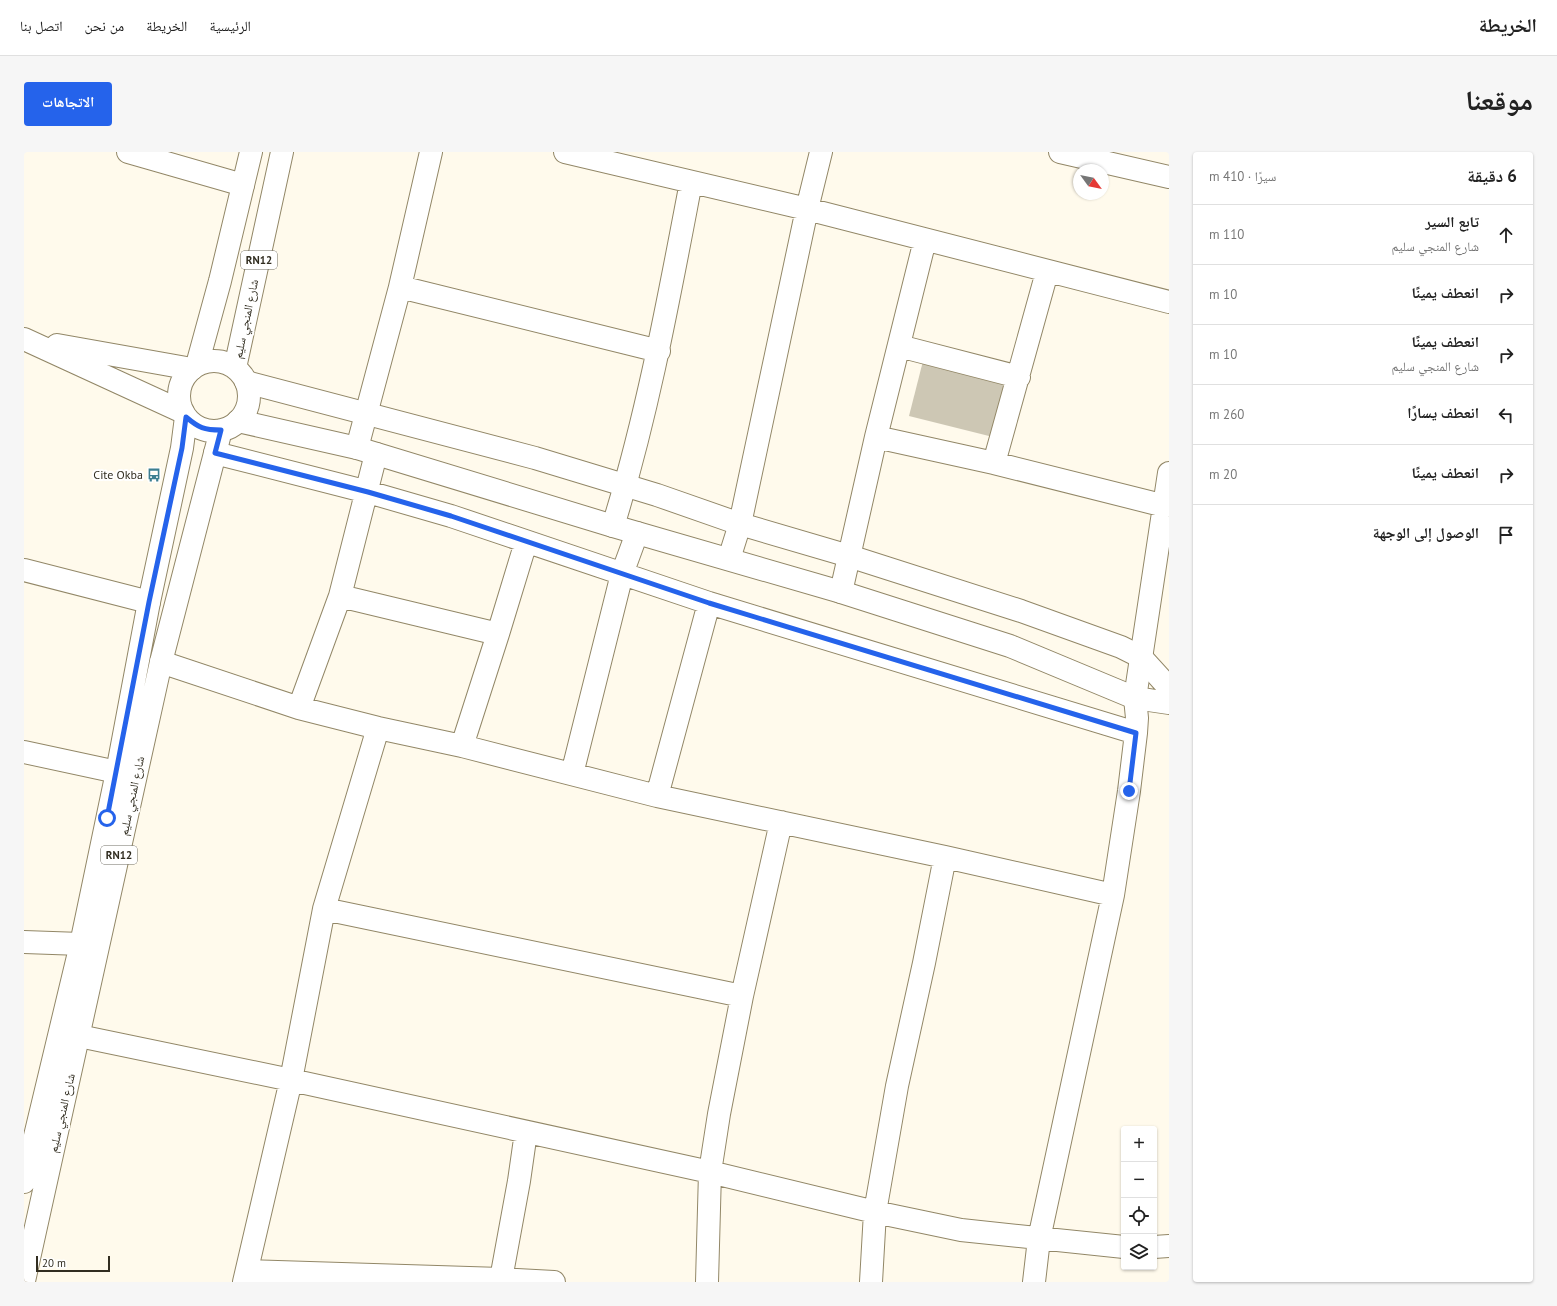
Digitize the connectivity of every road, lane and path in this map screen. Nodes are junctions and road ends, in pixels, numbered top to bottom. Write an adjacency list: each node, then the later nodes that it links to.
1 (128, 152): 10 (street)
2 (251, 152): 10 (street, RN12)
3 (282, 152): 20 (street, شارع المنجي سليم / RN12)
4 (431, 152): 14 (street)
5 (821, 152): 11 (street)
6 (1060, 152): 8 (street)
7 (570, 153): 9 (street)
8 (1169, 178)
9 (691, 182): 11 (street); 18 (street)
10 (243, 185): 19 (street, RN12)
11 (807, 209): 12 (street); 33 (street)
12 (926, 240): 13 (street); 17 (street)
13 (1047, 272): 15 (street); 21 (street)
14 (400, 287): 18 (street); 22 (street)
15 (1169, 302)
16 (26, 339): 19 (street); 23 (street)
17 (899, 346): 21 (street); 25 (street)
18 (659, 351): 30 (street)
19 (194, 367): 20 (street); 23 (street, RN12)
20 (241, 375): 22 (street); 24 (street, RN12)
21 (1019, 377): 28 (street)
22 (367, 414): 26 (street); 30 (street)
23 (184, 415): 24 (street); 43 (street, شارع المنجي سليم / RN12)
24 (229, 425): 26 (street); 27 (street, شارع المنجي سليم / RN12)
25 (876, 437): 28 (street); 37 (street)
26 (367, 451): 31 (street); 34 (street)
27 (215, 453): 31 (street); 47 (street, شارع المنجي سليم / RN12)
28 (994, 463): 32 (street)
29 (1169, 473): 32 (street)
30 (625, 486): 33 (street); 34 (street)
31 (368, 492): 36 (street); 42 (street)
32 (1165, 506): 46 (street)
33 (740, 524): 37 (street); 38 (street)
34 (613, 526): 35 (street)
35 (637, 533): 38 (street); 40 (street)
36 (526, 542): 40 (street); 45 (street)
37 (849, 556): 41 (street); 46 (street)
38 (729, 559): 41 (street)
39 (24, 570): 43 (street)
40 (622, 574): 44 (street); 57 (street)
41 (841, 592): 49 (street)
42 (340, 596): 45 (street); 51 (street)
43 (149, 602): 56 (street, شارع المنجي سليم / RN12)
44 (709, 603): 53 (street); 58 (street)
45 (498, 634): 54 (street)
46 (1141, 658): 48 (street); 49 (street)
47 (161, 662): 51 (street); 66 (street, شارع المنجي سليم / RN12)
48 (1169, 688)
49 (1134, 698): 50 (street); 53 (street)
50 (1169, 704)
51 (299, 708): 52 (street)
52 (378, 728): 54 (street); 62 (street)
53 (1136, 733): 61 (street)
54 (462, 746): 57 (street)
55 (24, 752): 56 (street)
56 (117, 772): 64 (street, شارع المنجي سليم / RN12)
57 (572, 774): 58 (street)
58 (657, 796): 59 (street)
59 (781, 822): 60 (street); 65 (street)
60 (945, 856): 61 (street); 72 (street)
61 (1113, 895): 73 (street)
62 (324, 909): 65 (street); 67 (street)
63 (24, 942): 64 (street)
64 (81, 944): 69 (street, شارع المنجي سليم / RN12)
65 (742, 996): 70 (street)
66 (79, 1036): 67 (street); 79 (street, شارع المنجي سليم / RN12)
67 (291, 1080): 68 (street); 77 (street)
68 (526, 1132): 70 (street); 78 (street)
69 (28, 1143): 71 (street, شارع المنجي سليم / RN12)
70 (710, 1172): 72 (street); 81 (street)
71 (24, 1182)
72 (875, 1212): 73 (street); 82 (street)
73 (1039, 1239): 76 (street); 83 (street)
74 (1157, 1246): 75 (street)
75 (1169, 1246)
76 (1121, 1247)
77 (246, 1277): 78 (street)
78 (501, 1279): 80 (street)
79 (24, 1282)
80 (554, 1282)
81 (707, 1282)
82 (871, 1282)
83 (1034, 1282)

